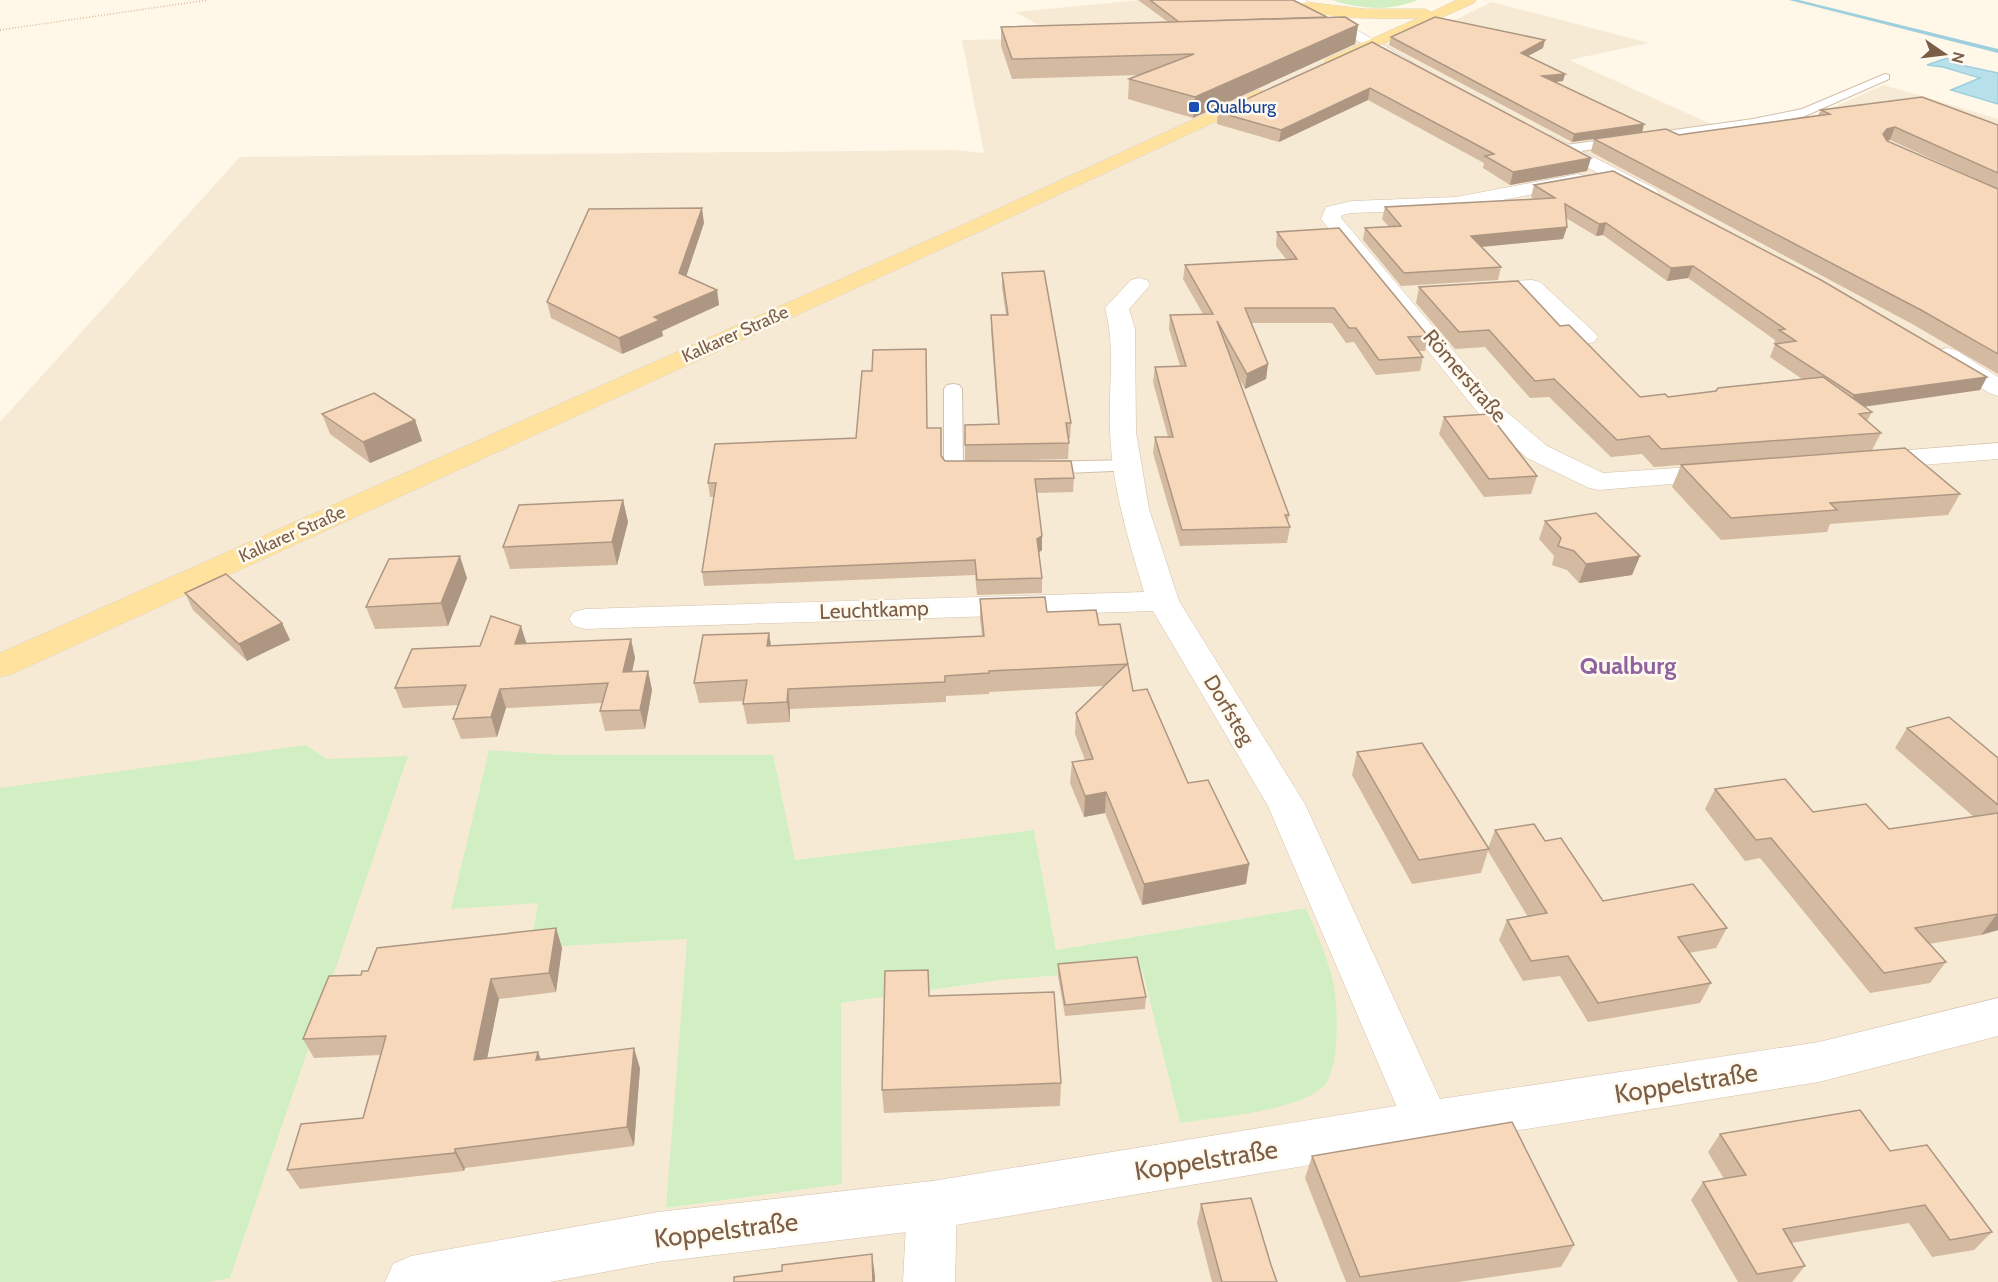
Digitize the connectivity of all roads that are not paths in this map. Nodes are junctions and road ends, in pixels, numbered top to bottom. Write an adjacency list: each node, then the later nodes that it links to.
1 (1469, 0): 3 (main road)
2 (1300, 3): 3 (main road); 4 (street)
3 (1445, 11): 6 (main road)
4 (1348, 31): 5 (lane); 6 (street)
5 (1326, 32)
6 (1372, 45): 7 (main road); 8 (street)
7 (1315, 70)
8 (1419, 70)
9 (1885, 77): 12 (lane)
10 (1277, 87): 29 (main road, Kalkarer Straße)
11 (1536, 133): 12 (street)
12 (1566, 149): 13 (street)
13 (1614, 174): 14 (street); 26 (street, Römerstraße)
14 (1670, 203)
15 (1139, 285): 23 (street, Dorfsteg)
16 (1453, 292): 17 (street)
17 (1586, 337)
18 (1932, 346): 19 (street)
19 (1998, 388)
20 (953, 389): 25 (lane)
21 (1998, 451): 22 (street)
22 (1846, 463)
23 (1128, 466): 24 (lane); 27 (street, Dorfsteg)
24 (1024, 468)
25 (1001, 469)
26 (1752, 470)
27 (1163, 601): 28 (street, Leuchtkamp); 31 (street, Dorfsteg)
28 (585, 619)
29 (0, 666)
30 (1998, 1017): 31 (street, Koppelstraße)
31 (1427, 1123): 32 (street, Koppelstraße)
32 (932, 1205): 33 (street, Koppelstraße); 34 (street)
33 (411, 1282)
34 (929, 1282)

